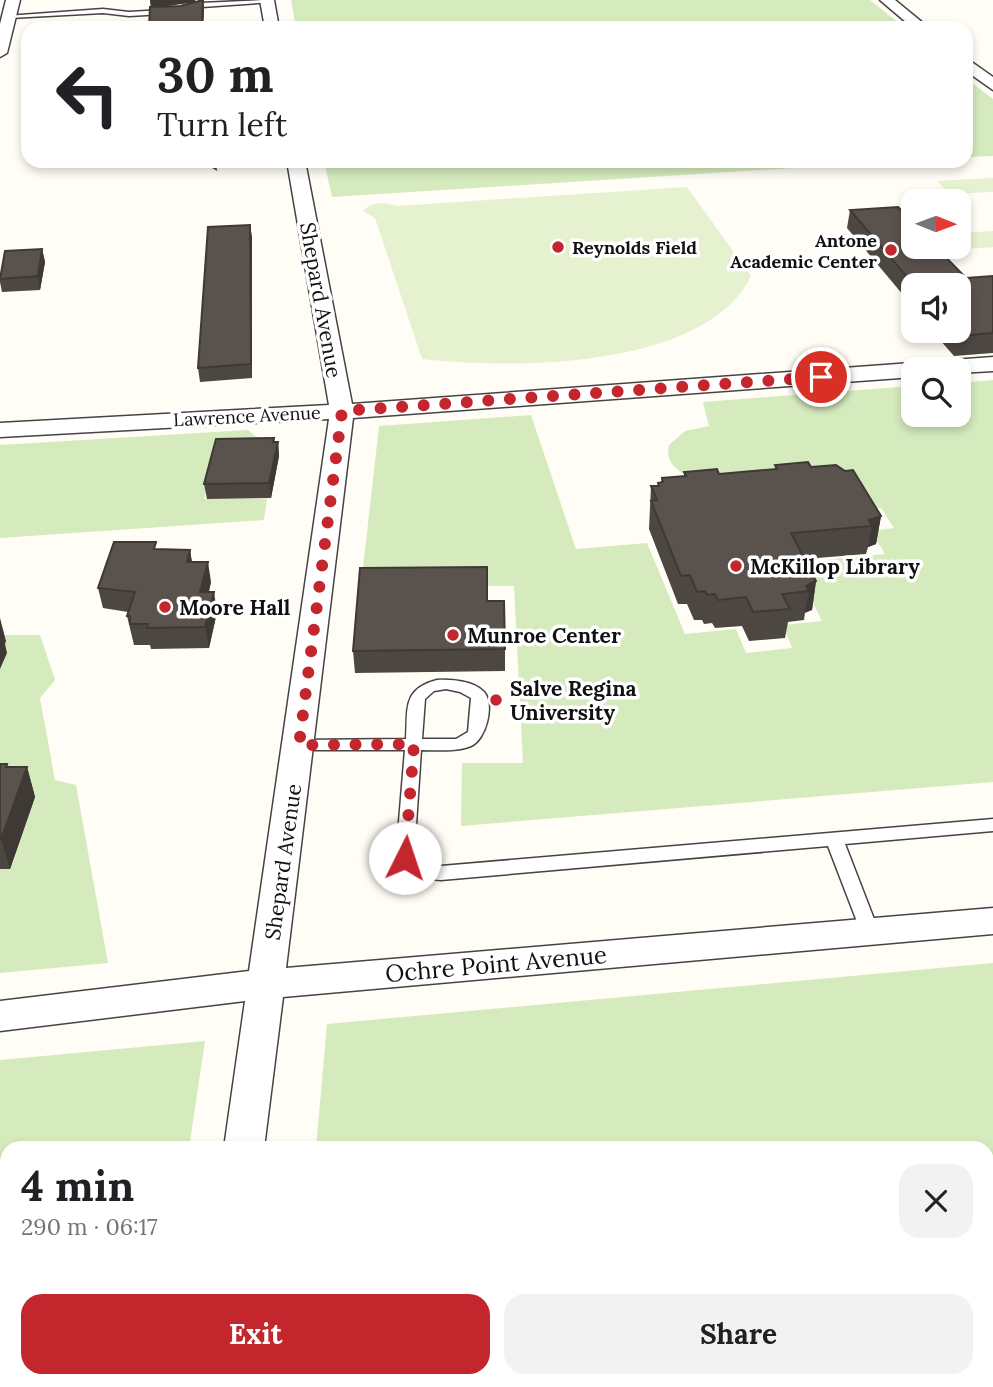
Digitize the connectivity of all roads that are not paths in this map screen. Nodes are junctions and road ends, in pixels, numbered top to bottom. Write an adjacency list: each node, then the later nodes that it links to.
1 (13, 0): 4 (street)
2 (887, 0): 6 (street)
3 (268, 1): 4 (lane); 5 (street)
4 (9, 16): 7 (street)
5 (271, 21)
6 (913, 21)
7 (0, 53)
8 (973, 69): 9 (street)
9 (993, 85)
10 (297, 168): 14 (street, Shepard Avenue)
11 (993, 364): 12 (street)
12 (971, 366)
13 (901, 371): 14 (street, Lawrence Avenue)
14 (342, 411): 15 (street, Lawrence Avenue); 17 (street, Shepard Avenue)
15 (0, 430)
16 (414, 744): 16 (lane); 17 (lane); 19 (lane)
17 (299, 745): 22 (street, Shepard Avenue)
18 (993, 825): 19 (lane)
19 (834, 839): 21 (lane)
20 (993, 921): 21 (street, Ochre Point Avenue)
21 (870, 932): 22 (street, Ochre Point Avenue)
22 (265, 984): 23 (street, Ochre Point Avenue); 24 (street, Shepard Avenue)
23 (0, 1016)
24 (245, 1141)

